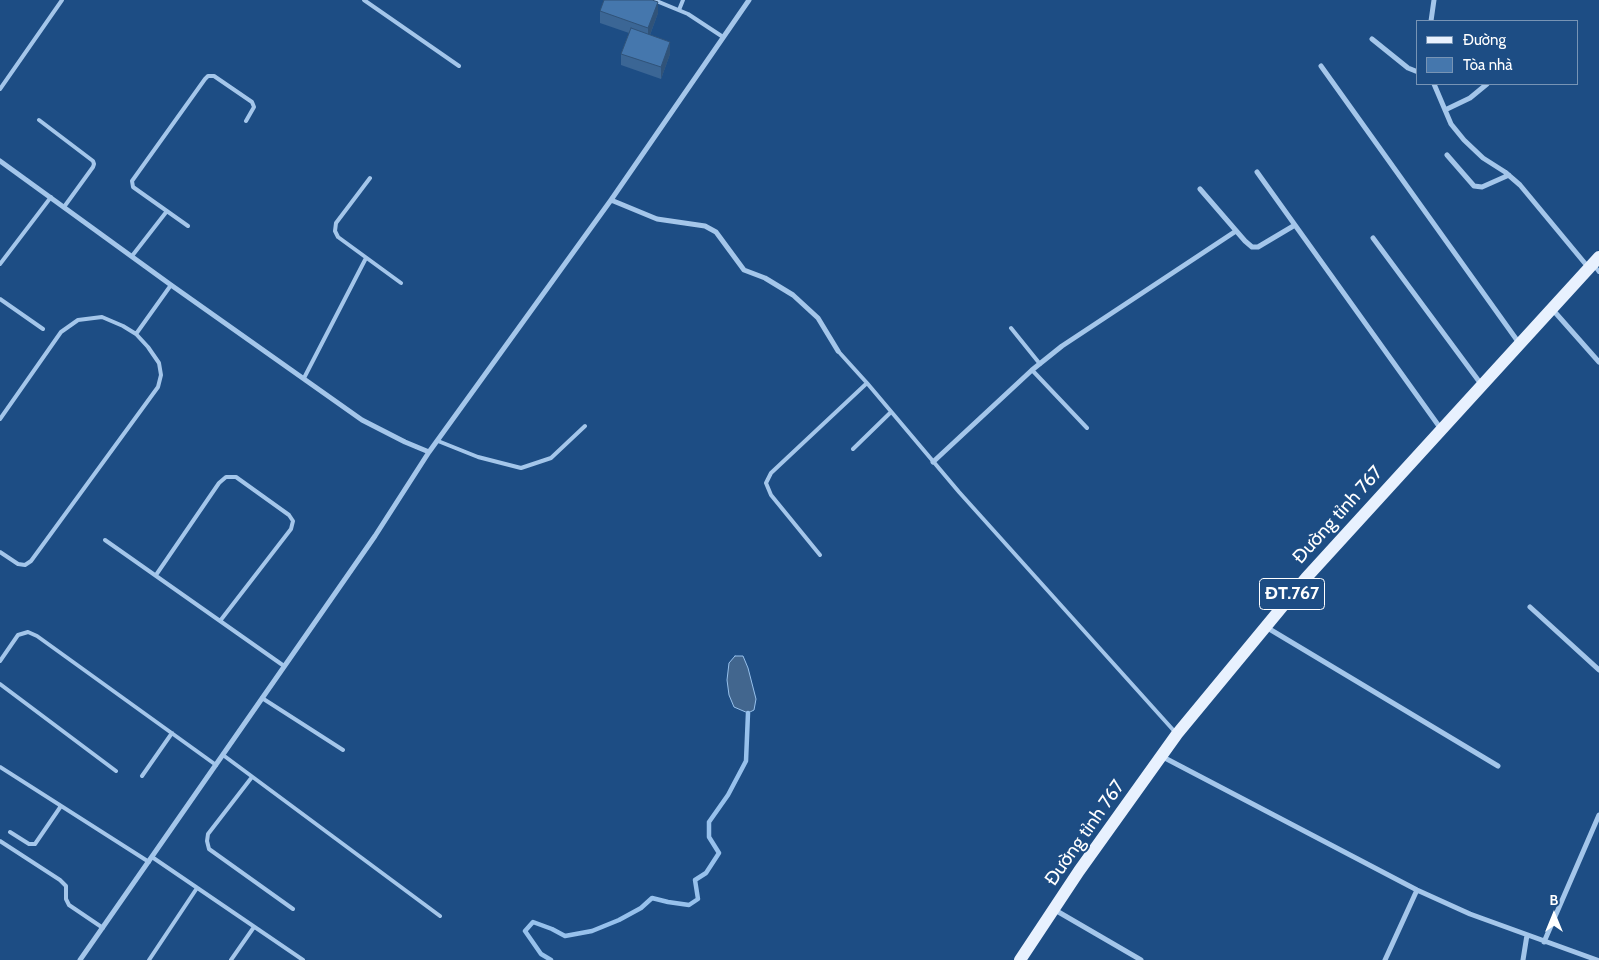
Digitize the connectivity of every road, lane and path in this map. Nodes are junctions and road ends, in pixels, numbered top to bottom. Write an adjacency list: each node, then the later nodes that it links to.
1 (62, 0): 16 (lane)
2 (364, 0): 11 (lane)
3 (654, 0): 7 (lane)
4 (683, 0): 7 (lane)
5 (748, 0): 9 (street)
6 (1434, 0): 8 (street)
7 (679, 10): 9 (lane)
8 (1431, 20)
9 (724, 37): 27 (street)
10 (1372, 39): 13 (street)
11 (459, 66)
12 (1321, 66): 45 (street)
13 (1416, 71)
14 (1434, 85): 17 (street)
15 (1486, 85): 17 (street)
16 (0, 90)
17 (1445, 110): 23 (street)
18 (39, 120): 28 (lane)
19 (246, 121): 29 (lane)
20 (1447, 155): 23 (street)
21 (0, 161): 26 (street)
22 (1257, 172): 30 (street)
23 (1509, 175): 37 (street)
24 (370, 178): 35 (lane)
25 (1200, 189): 32 (street)
26 (51, 197): 28 (street); 36 (lane)
27 (611, 200): 46 (street); 58 (street)
28 (64, 207): 34 (street)
29 (167, 211): 31 (lane); 34 (lane)
30 (1295, 225): 32 (street); 57 (street)
31 (188, 226)
32 (1236, 231): 48 (street)
33 (1373, 238): 52 (street)
34 (132, 256): 39 (street)
35 (366, 258): 38 (lane); 50 (lane)
36 (0, 264)
37 (1595, 265): 41 (main road, Đường tỉnh 767 / ĐT.767)
38 (401, 283)
39 (171, 285): 44 (lane); 50 (street)
40 (0, 299): 43 (lane)
41 (1551, 308): 45 (main road, Đường tỉnh 767 / ĐT.767); 47 (street)
42 (1011, 328): 48 (lane)
43 (43, 329)
44 (136, 334): 54 (lane); 63 (lane)
45 (1519, 344): 52 (main road, Đường tỉnh 767 / ĐT.767)
46 (838, 351): 51 (lane)
47 (1599, 362)
48 (1040, 364): 49 (street)
49 (1032, 370): 56 (lane); 61 (street)
50 (304, 378): 60 (street)
51 (867, 382): 53 (lane); 64 (lane)
52 (1481, 385): 57 (main road, Đường tỉnh 767 / ĐT.767)
53 (891, 412): 59 (lane); 61 (lane)
54 (0, 419)
55 (586, 426): 58 (lane)
56 (1087, 428)
57 (1442, 429): 68 (main road, Đường tỉnh 767 / ĐT.767)
58 (438, 440): 60 (street)
59 (853, 449)
60 (428, 452): 70 (street)
61 (933, 462): 75 (lane)
62 (106, 540): 65 (lane)
63 (0, 552)
64 (820, 555)
65 (156, 576): 67 (lane); 67 (lane)
66 (1530, 607): 71 (street)
67 (220, 621): 70 (lane)
68 (1265, 627): 75 (main road, Đường tỉnh 767 / ĐT.767); 81 (street)
69 (0, 661): 74 (lane)
70 (284, 666): 73 (street)
71 (1599, 670)
72 (0, 684): 82 (lane)
73 (262, 698): 76 (lane); 77 (street)
74 (172, 733): 79 (lane); 83 (lane)
75 (1177, 734): 78 (main road, Đường tỉnh 767 / ĐT.767)
76 (343, 750)
77 (223, 755): 79 (street); 84 (lane)
78 (1161, 756): 91 (street); 93 (main road, Đường tỉnh 767 / ĐT.767)
79 (216, 765): 89 (street)
80 (0, 766): 85 (lane)
81 (1498, 766)
82 (116, 771)
83 (142, 776)
84 (252, 777): 92 (lane); 94 (lane)
85 (61, 806): 87 (lane); 89 (lane)
86 (1599, 815): 98 (street)
87 (10, 832)
88 (0, 841): 96 (lane)
89 (150, 860): 90 (lane); 96 (street)
90 (197, 888): 95 (lane); 100 (lane)
91 (1417, 890): 97 (street); 105 (street)
92 (292, 909)
93 (1055, 909): 103 (main road, Đường tỉnh 767 / ĐT.767); 104 (street)
94 (440, 916)
95 (254, 927): 101 (lane); 102 (lane)
96 (103, 928): 99 (street)
97 (1526, 935): 98 (street); 106 (street)
98 (1544, 942): 107 (street)
99 (80, 960)
100 (149, 960)
101 (231, 960)
102 (303, 960)
103 (1020, 960)
104 (1141, 960)
105 (1385, 960)
106 (1523, 960)
107 (1597, 960)

